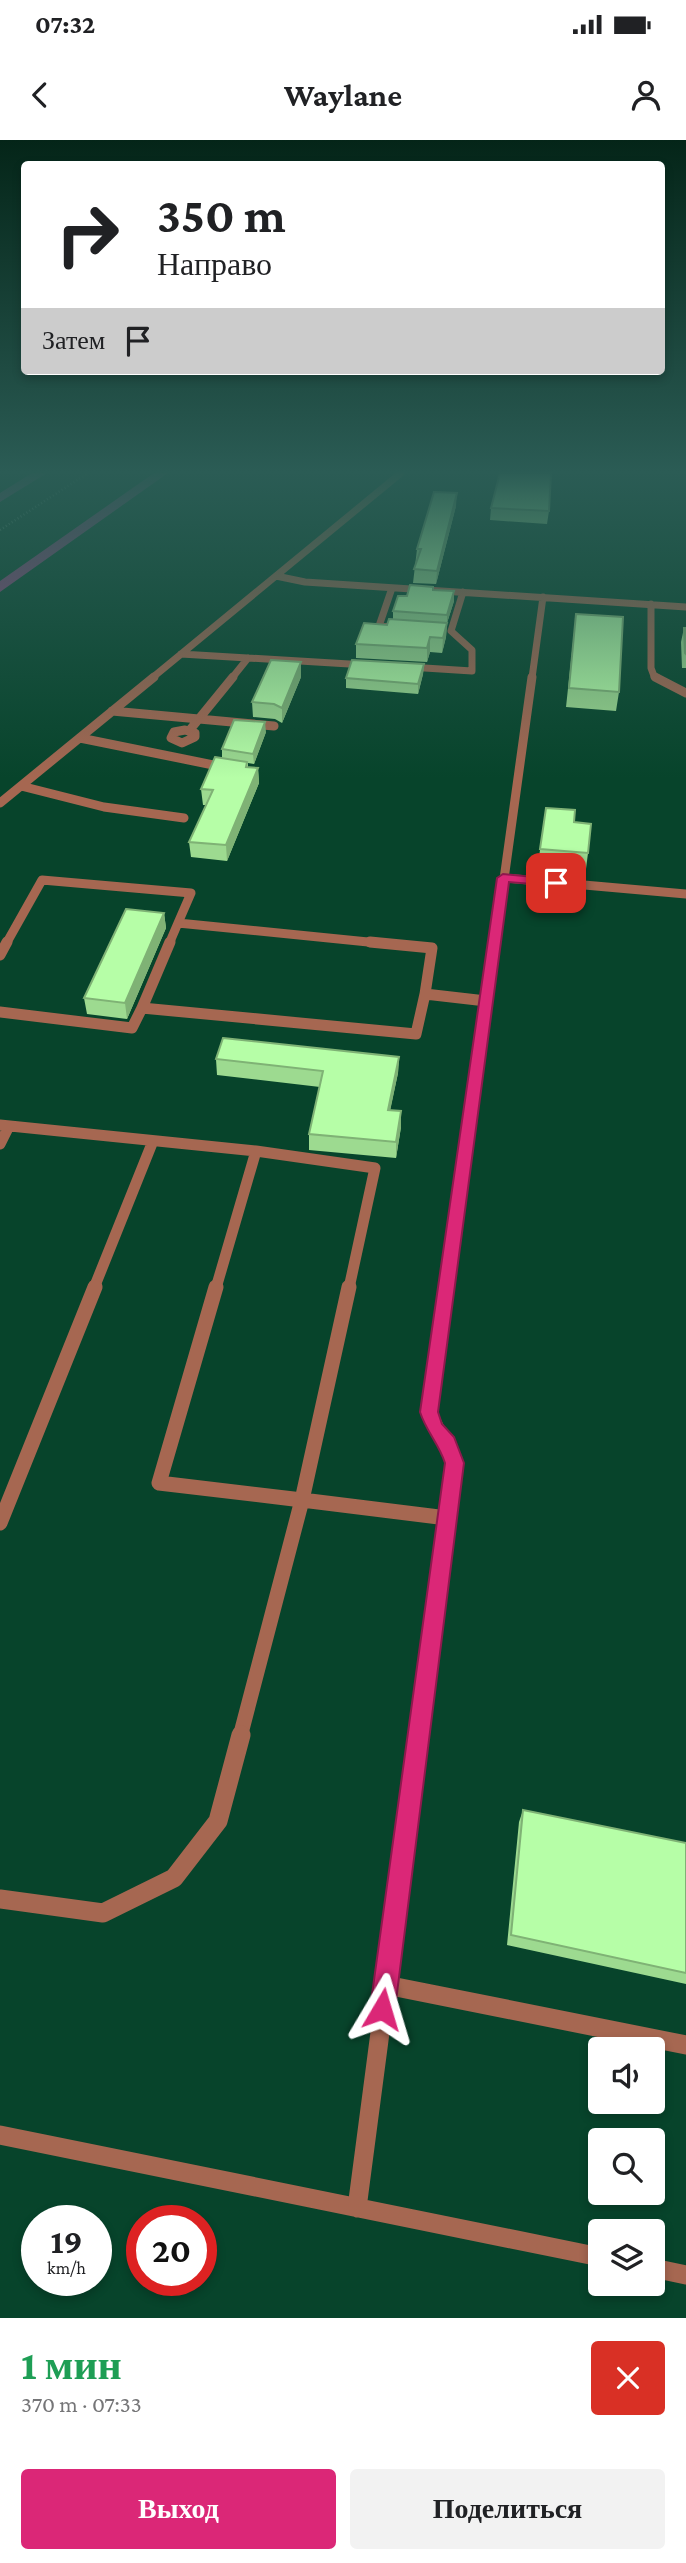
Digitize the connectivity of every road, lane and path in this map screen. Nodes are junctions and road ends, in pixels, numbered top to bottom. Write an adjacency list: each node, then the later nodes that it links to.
1 (276, 576): 2 (lane); 10 (lane)
2 (392, 588): 3 (lane); 7 (lane)
3 (463, 592): 4 (lane); 9 (lane)
4 (543, 597): 5 (lane); 24 (lane)
5 (651, 604): 6 (lane); 14 (lane)
6 (686, 607)
7 (403, 628)
8 (439, 630): 9 (lane)
9 (451, 631): 13 (lane)
10 (181, 654): 11 (lane); 15 (lane)
11 (248, 658): 12 (lane); 16 (lane)
12 (379, 666)
13 (406, 667)
14 (686, 693)
15 (112, 711): 16 (lane); 19 (lane)
16 (198, 719): 17 (lane); 18 (lane)
17 (274, 726)
18 (188, 731)
19 (80, 738): 20 (lane); 21 (lane)
20 (239, 769)
21 (22, 786): 22 (lane); 23 (lane)
22 (0, 803)
23 (184, 818)
24 (503, 878): 25 (lane); 29 (lane)
25 (686, 894)
26 (178, 923): 27 (lane); 28 (lane); 30 (lane)
27 (0, 956)
28 (425, 994): 29 (lane); 30 (lane)
29 (486, 1001): 37 (lane)
30 (142, 1009): 31 (lane)
31 (0, 1012)
32 (4, 1126): 33 (lane); 34 (lane)
33 (153, 1141): 35 (lane); 38 (lane)
34 (0, 1144)
35 (256, 1151): 36 (lane); 36 (lane)
36 (302, 1502): 37 (lane); 39 (lane)
37 (447, 1518): 40 (lane)
38 (0, 1523)
39 (0, 1899)
40 (386, 1984): 41 (lane); 43 (lane)
41 (686, 2045)
42 (0, 2134): 43 (lane)
43 (357, 2208): 44 (lane)
44 (588, 2256)
45 (665, 2271): 46 (lane)
46 (686, 2275)

